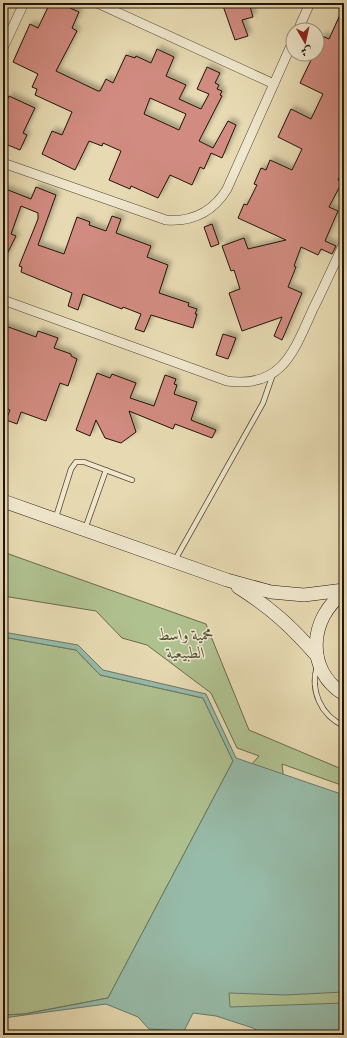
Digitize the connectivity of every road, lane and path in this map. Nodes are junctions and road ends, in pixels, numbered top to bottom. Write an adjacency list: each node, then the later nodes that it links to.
1 (24, 3): 5 (street)
2 (97, 3): 7 (street)
3 (310, 3): 4 (street)
4 (302, 22)
5 (3, 48)
6 (285, 59): 7 (street)
7 (274, 84): 8 (street)
8 (3, 163)
9 (344, 243): 11 (street)
10 (3, 300): 11 (street)
11 (273, 374): 17 (lane)
12 (106, 470): 13 (lane); 15 (lane); 16 (lane)
13 (132, 480)
14 (3, 501): 15 (main road)
15 (55, 520): 16 (main road)
16 (85, 531): 17 (main road)
17 (174, 561): 18 (main road)
18 (227, 580): 19 (main road); 20 (main road)
19 (344, 592): 20 (main road)
20 (317, 659): 21 (main road); 22 (lane)
21 (344, 694)
22 (344, 726)

